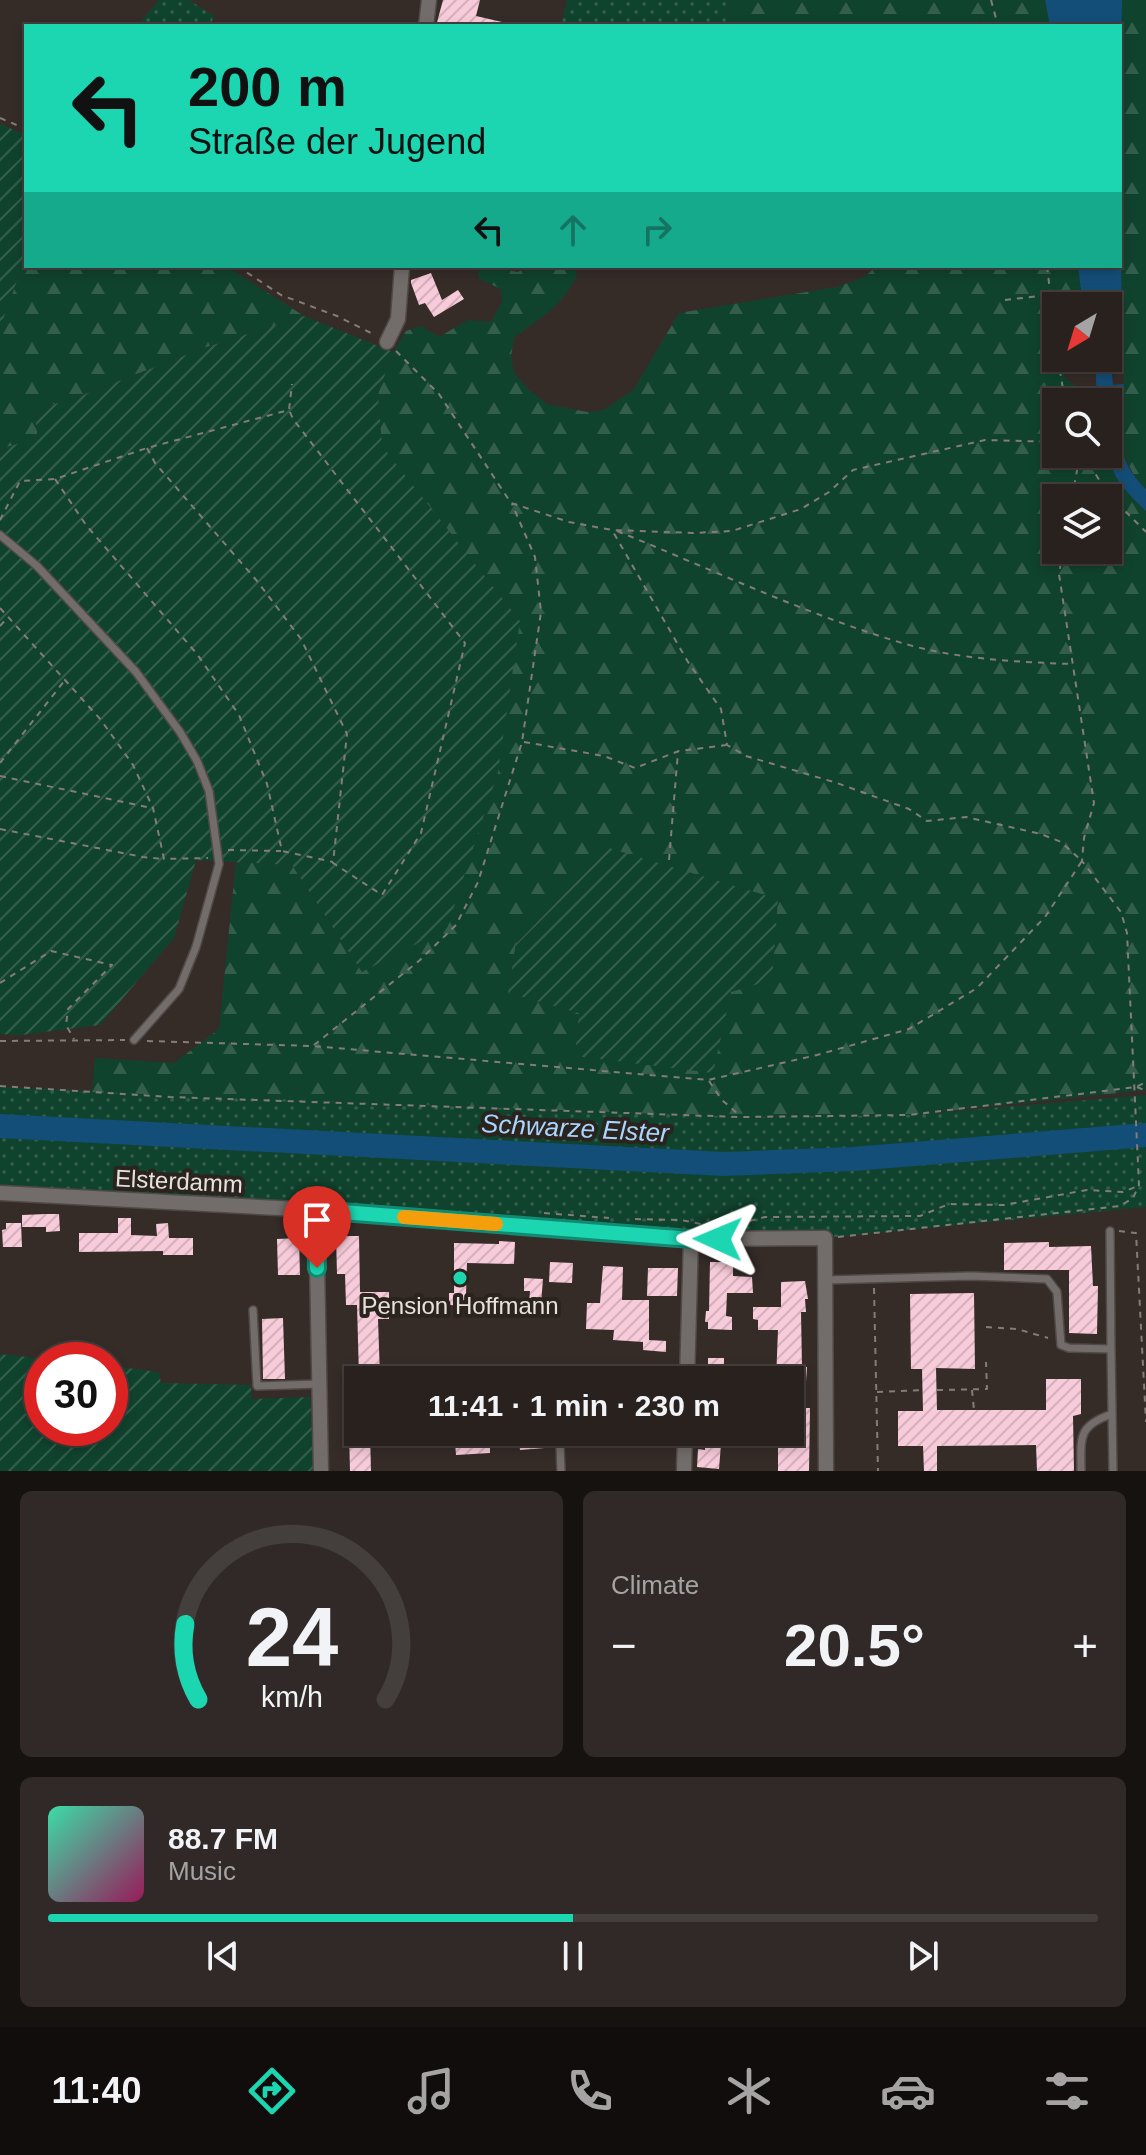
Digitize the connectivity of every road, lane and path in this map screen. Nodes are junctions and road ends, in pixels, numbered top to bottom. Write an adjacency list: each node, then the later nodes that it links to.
1 (429, 0): 3 (street)
2 (991, 0): 4 (path)
3 (426, 24)
4 (997, 24)
5 (0, 118): 6 (path)
6 (24, 128)
7 (240, 268): 13 (path)
8 (402, 268): 13 (street)
9 (1047, 268): 10 (path)
10 (1050, 292)
11 (1042, 296): 12 (path)
12 (1005, 300)
13 (387, 342): 20 (path)
14 (292, 384): 15 (path)
15 (289, 410): 17 (path); 43 (path)
16 (1042, 442): 22 (path)
17 (147, 448): 19 (path); 43 (path)
18 (1090, 468): 23 (path)
19 (55, 479): 21 (path); 39 (path)
20 (511, 503): 22 (path); 31 (path)
21 (0, 520)
22 (612, 530): 29 (path); 32 (path)
23 (1146, 532)
24 (0, 535): 38 (lane)
25 (1061, 564): 29 (path)
26 (0, 608): 27 (path)
27 (8, 616): 28 (path); 30 (path)
28 (0, 626)
29 (1074, 664): 42 (path)
30 (66, 679): 34 (path); 36 (path)
31 (522, 742): 33 (path); 48 (path)
32 (727, 745): 33 (path); 42 (path)
33 (679, 751): 41 (path)
34 (0, 763)
35 (0, 776): 36 (path)
36 (153, 808): 40 (path)
37 (0, 829): 40 (path)
38 (217, 850): 39 (path); 40 (path); 46 (lane)
39 (282, 851): 43 (path)
40 (164, 859)
41 (669, 860)
42 (1082, 861): 49 (path); 52 (path)
43 (333, 863)
44 (0, 983): 45 (path)
45 (75, 1040): 46 (path); 47 (path)
46 (134, 1040): 48 (path)
47 (0, 1041)
48 (312, 1046): 49 (path)
49 (708, 1080): 54 (path)
50 (1146, 1082): 52 (path)
51 (0, 1086): 54 (path)
52 (1136, 1087): 53 (path); 54 (path); 55 (path)
53 (1146, 1091)
54 (740, 1117)
55 (1139, 1185): 61 (path); 64 (path)
56 (0, 1193): 57 (street, Elsterdamm)
57 (316, 1210): 65 (street, Elsterdamm); 74 (street)
58 (543, 1213): 59 (path)
59 (610, 1218)
60 (625, 1219): 62 (path)
61 (735, 1225)
62 (706, 1226)
63 (1110, 1231): 71 (lane); 81 (path)
64 (825, 1238): 65 (street, Elsterdamm); 67 (street)
65 (691, 1239): 73 (street)
66 (873, 1278): 67 (lane); 70 (lane); 78 (path)
67 (826, 1280): 87 (street)
68 (253, 1310): 74 (lane)
69 (986, 1327): 70 (path)
70 (1060, 1341): 71 (lane)
71 (1111, 1349): 80 (lane)
72 (986, 1362): 75 (path)
73 (687, 1366)
74 (319, 1384): 84 (street)
75 (972, 1389): 77 (path); 79 (path)
76 (922, 1390): 78 (path)
77 (937, 1390)
78 (876, 1392): 88 (path)
79 (974, 1410)
80 (1112, 1414): 89 (lane); 90 (lane)
81 (1146, 1422)
82 (560, 1446): 85 (lane)
83 (685, 1446): 86 (street)
84 (321, 1471)
85 (561, 1471)
86 (684, 1471)
87 (826, 1471)
88 (878, 1471)
89 (1081, 1471)
90 (1113, 1471)

